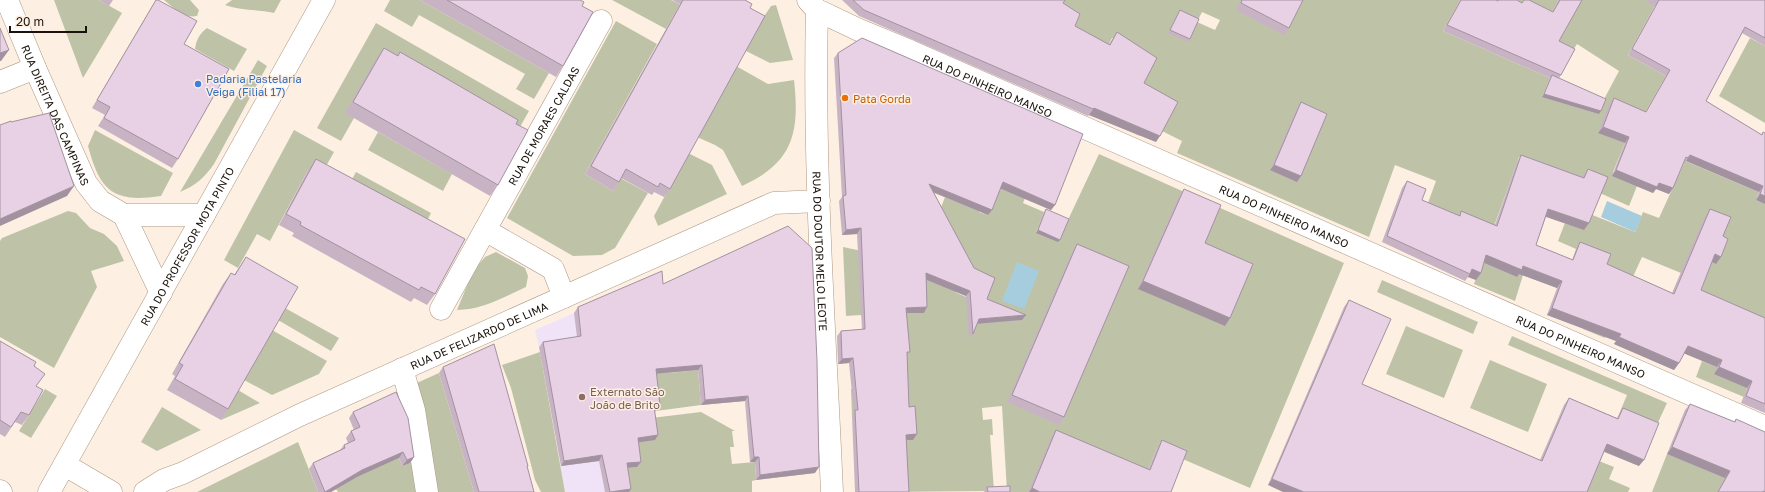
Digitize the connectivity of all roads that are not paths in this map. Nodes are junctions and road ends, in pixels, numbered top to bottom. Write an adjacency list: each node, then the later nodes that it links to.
1 (7, 0): 5 (street, RUA DIREITA DAS CAMPINAS)
2 (324, 0): 9 (street, RUA DO PROFESSOR MOTA PINTO)
3 (812, 5): 7 (street, RUA DO DOUTOR MELO LEOTE); 15 (street, RUA DO PINHEIRO MANSO)
4 (601, 21): 10 (street, RUA DE MORAES CALDAS)
5 (35, 68): 6 (street); 8 (street, RUA DIREITA DAS CAMPINAS)
6 (0, 82)
7 (819, 201): 12 (street, RUA DE FELIZARDO DE LIMA); 21 (street, RUA DO DOUTOR MELO LEOTE)
8 (124, 215): 9 (street); 11 (street)
9 (204, 215): 11 (street, RUA DO PROFESSOR MOTA PINTO)
10 (485, 230): 12 (street); 13 (street, RUA DE MORAES CALDAS)
11 (160, 293): 16 (street, RUA DO PROFESSOR MOTA PINTO)
12 (564, 297): 14 (street, RUA DE FELIZARDO DE LIMA)
13 (441, 308)
14 (402, 369): 19 (street, RUA DE FELIZARDO DE LIMA); 20 (street)
15 (1765, 427)
16 (65, 465): 17 (street, RUA DO PROFESSOR MOTA PINTO); 18 (street)
17 (49, 492)
18 (111, 492)
19 (145, 492)
20 (427, 492)
21 (832, 492)

